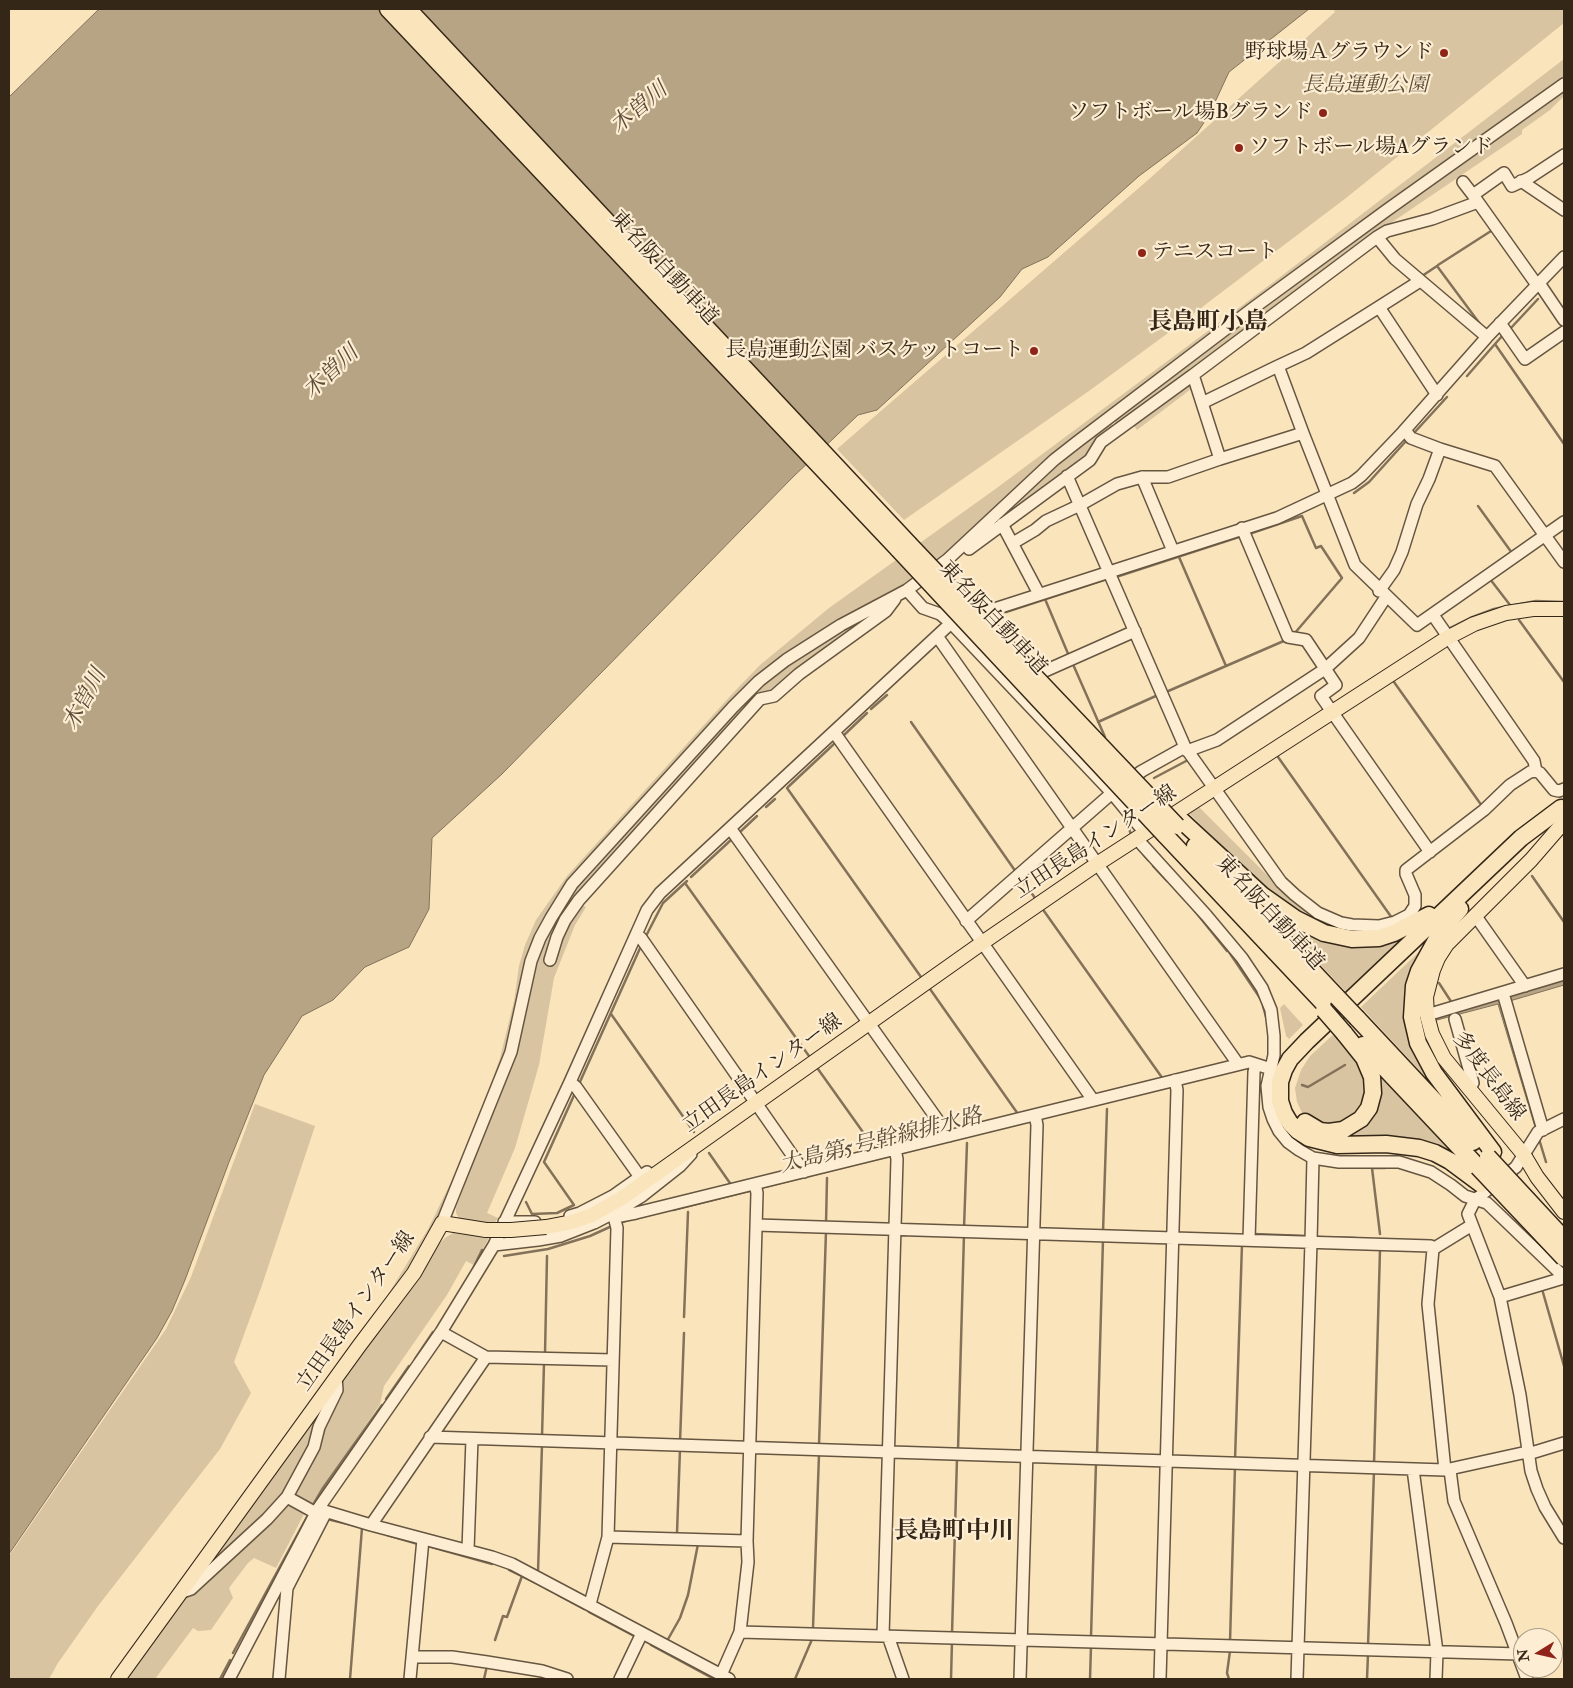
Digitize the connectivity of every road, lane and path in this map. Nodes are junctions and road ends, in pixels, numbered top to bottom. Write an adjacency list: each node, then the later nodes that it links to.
1 (388, 9): 58 (highway, 東名阪自動車道, bridge)
2 (408, 9): 58 (highway, 東名阪自動車道, bridge)
3 (1564, 84): 36 (street)
4 (1564, 155): 5 (street)
5 (1521, 181): 7 (street); 8 (street)
6 (1463, 182): 7 (street)
7 (1476, 199): 9 (street); 12 (street)
8 (1564, 210)
9 (1377, 236): 11 (street); 19 (street)
10 (1564, 257): 12 (street)
11 (1420, 281): 13 (street); 17 (street)
12 (1538, 284): 14 (street); 15 (street)
13 (1379, 307): 18 (street); 20 (street)
14 (1564, 318)
15 (1500, 323): 16 (street); 17 (street)
16 (1564, 332)
17 (1487, 337): 20 (street)
18 (1278, 366): 21 (street); 23 (street)
19 (1194, 375): 21 (street); 26 (street)
20 (1437, 395): 22 (street)
21 (1202, 403): 25 (street)
22 (1405, 430): 24 (street); 28 (street)
23 (1303, 433): 25 (street); 28 (street)
24 (1440, 449): 33 (street); 41 (street)
25 (1220, 460): 27 (street)
26 (1067, 476): 29 (street); 31 (street)
27 (1142, 477): 29 (street); 35 (street)
28 (1328, 494): 32 (street); 41 (street)
29 (1080, 505): 34 (street); 38 (street)
30 (1564, 522): 33 (street)
31 (1002, 524): 34 (street); 36 (street)
32 (1242, 528): 35 (street); 48 (street)
33 (1545, 536): 37 (street); 43 (street)
34 (1013, 543): 40 (street)
35 (1173, 551): 38 (street)
36 (947, 560): 39 (street)
37 (1564, 562)
38 (1109, 571): 40 (street); 45 (street)
39 (903, 592): 44 (street); 68 (street); 101 (street)
40 (1039, 594): 44 (street)
41 (1383, 594): 43 (street); 48 (street)
42 (1564, 609): 47 (main road, 立田長島インター線)
43 (1433, 616): 47 (street)
44 (951, 623): 46 (street); 49 (street)
45 (1135, 631): 49 (street); 52 (street)
46 (937, 636): 51 (street); 60 (street)
47 (1447, 638): 50 (main road, 立田長島インター線); 53 (street)
48 (1325, 669): 50 (street); 52 (street)
49 (1010, 686): 56 (street)
50 (1331, 713): 55 (main road, 立田長島インター線); 62 (street)
51 (834, 732): 59 (street); 65 (street)
52 (1186, 749): 55 (street); 56 (street)
53 (1536, 771): 54 (street); 62 (street)
54 (1564, 788)
55 (1214, 789): 61 (main road, 立田長島インター線); 62 (street)
56 (1112, 793): 60 (street); 61 (street)
57 (1563, 811): 64 (highway)
58 (1175, 827): 64 (highway); 72 (highway, 東名阪自動車道); 72 (highway, 東名阪自動車道)
59 (730, 828): 66 (street); 75 (street)
60 (1071, 828): 63 (street); 65 (street)
61 (1141, 836): 63 (main road, 立田長島インター線); 79 (street)
62 (1430, 852)
63 (1097, 864): 67 (main road, 立田長島インター線); 77 (street)
64 (1463, 908): 70 (street); 73 (main road, 多度長島線); 76 (highway); 93 (highway); 114 (highway)
65 (966, 921): 67 (street)
66 (637, 935): 80 (street); 84 (street)
67 (982, 943): 75 (main road, 立田長島インター線); 83 (street)
68 (550, 960)
69 (1564, 977): 70 (street)
70 (1525, 986): 71 (street)
71 (1504, 997): 73 (street); 87 (street)
72 (1329, 1005): 76 (highway, bridge)
73 (1427, 1015): 82 (main road, 多度長島線)
74 (1455, 1019): 82 (street)
75 (870, 1023): 84 (main road, 立田長島インター線); 89 (street)
76 (1349, 1026): 93 (highway)
77 (1238, 1064): 78 (street); 81 (street)
78 (1255, 1068): 79 (street); 107 (street)
79 (1271, 1069): 92 (street)
80 (570, 1082): 95 (street); 100 (street)
81 (1176, 1084): 83 (street); 108 (street)
82 (1468, 1088): 91 (main road, 多度長島線)
83 (1093, 1100): 85 (street)
84 (757, 1103): 88 (main road, 立田長島インター線); 94 (street)
85 (1036, 1119): 89 (street); 106 (street)
86 (1564, 1119): 87 (street)
87 (1543, 1130): 91 (street)
88 (709, 1136): 95 (street); 99 (street); 101 (main road, 立田長島インター線, bridge)
89 (949, 1136): 90 (street)
90 (896, 1153): 94 (street); 104 (street)
91 (1524, 1156): 97 (street); 98 (main road, 多度長島線)
92 (1313, 1158): 97 (street); 109 (street)
93 (1486, 1158): 105 (highway); 110 (highway, bridge); 113 (highway, bridge)
94 (804, 1172): 96 (street)
95 (640, 1177): 100 (street)
96 (756, 1187): 99 (street); 102 (street)
97 (1475, 1200): 103 (street); 114 (street)
98 (1563, 1210)
99 (615, 1219): 111 (street); 118 (street)
100 (504, 1222): 111 (street)
101 (442, 1223): 119 (main road, 立田長島インター線)
102 (756, 1225): 104 (street); 124 (street)
103 (1472, 1225): 112 (street); 115 (street)
104 (895, 1229): 106 (street); 125 (street)
105 (1564, 1232)
106 (1034, 1233): 108 (street); 127 (street)
107 (1249, 1236): 108 (street); 109 (street)
108 (1173, 1238): 128 (street)
109 (1311, 1239): 112 (street); 129 (street)
110 (1564, 1239)
111 (494, 1245): 116 (street)
112 (1434, 1249): 131 (street)
113 (1564, 1258)
114 (1564, 1272): 115 (street)
115 (1500, 1297): 126 (street)
116 (441, 1332): 117 (street); 133 (street)
117 (486, 1357): 118 (street); 120 (street)
118 (613, 1360): 123 (street)
119 (336, 1378): 132 (street); 140 (main road, 立田長島インター線)
120 (430, 1438): 121 (street); 134 (street)
121 (472, 1439): 123 (street); 139 (street)
122 (1564, 1443): 126 (street)
123 (611, 1444): 124 (street); 135 (street)
124 (750, 1448): 125 (street); 138 (street)
125 (888, 1452): 127 (street); 144 (street)
126 (1528, 1453): 131 (street); 136 (street)
127 (1027, 1457): 128 (street); 145 (street)
128 (1166, 1461): 129 (street); 147 (street)
129 (1304, 1465): 130 (street); 148 (street)
130 (1413, 1469): 131 (street); 149 (street)
131 (1447, 1470): 146 (street)
132 (287, 1497): 133 (street); 140 (street)
133 (320, 1511): 134 (street); 154 (street); 155 (street)
134 (371, 1525): 137 (street)
135 (608, 1536): 138 (street); 141 (street)
136 (1564, 1538)
137 (423, 1539): 139 (street); 151 (street)
138 (747, 1541): 142 (street)
139 (468, 1550): 141 (street)
140 (182, 1592): 153 (main road, 立田長島インター線)
141 (590, 1604): 143 (street)
142 (740, 1632): 144 (street); 152 (street)
143 (642, 1634): 152 (street); 158 (street)
144 (885, 1636): 145 (street); 159 (street)
145 (1022, 1640): 147 (street); 160 (street)
146 (1513, 1640)
147 (1161, 1644): 148 (street); 161 (street)
148 (1298, 1648): 149 (street); 162 (street)
149 (1437, 1652): 150 (street); 163 (street)
150 (1513, 1654)
151 (412, 1657): 156 (street); 157 (street)
152 (725, 1677)
153 (118, 1679)
154 (229, 1679)
155 (279, 1679)
156 (410, 1679)
157 (567, 1679)
158 (620, 1679)
159 (903, 1679)
160 (1020, 1679)
161 (1160, 1679)
162 (1297, 1679)
163 (1436, 1679)

